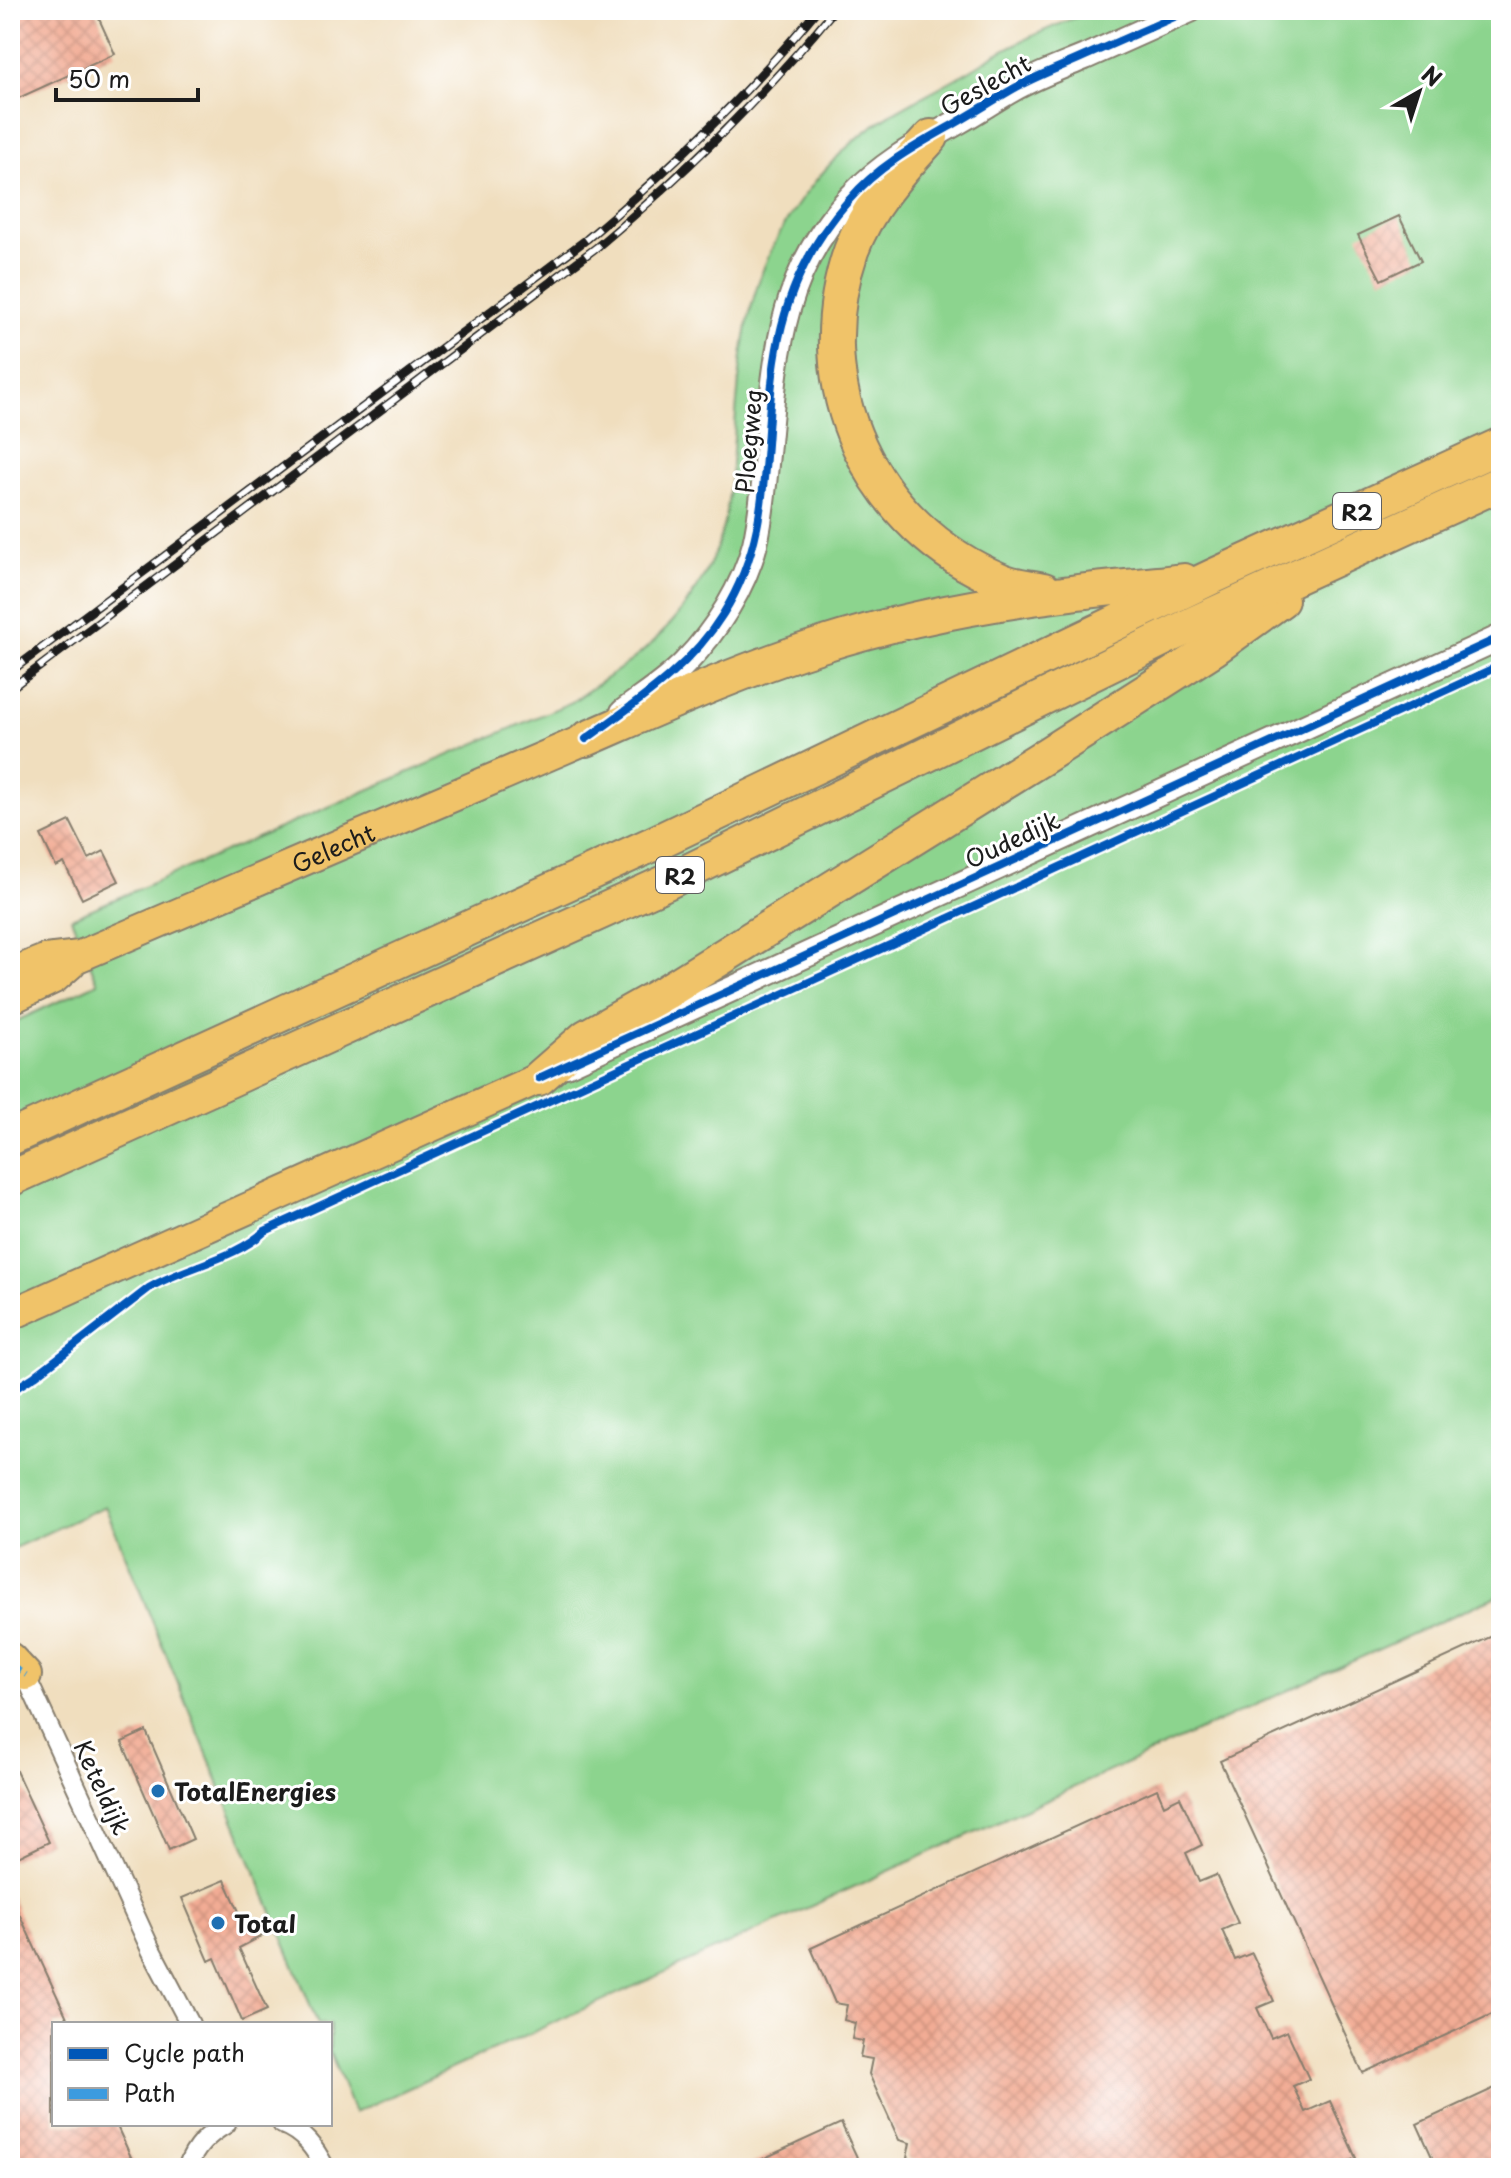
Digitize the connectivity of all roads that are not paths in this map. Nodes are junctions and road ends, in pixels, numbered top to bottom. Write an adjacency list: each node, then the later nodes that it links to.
1 (1190, 10): 2 (street, Geslecht)
2 (931, 137): 7 (highway, R2); 9 (street, Ploegweg)
3 (1501, 445): 6 (highway, R2)
4 (1501, 483): 5 (highway, R2)
5 (1344, 556): 13 (highway, R2); 15 (highway, R2)
6 (1212, 577): 7 (highway, R2); 14 (highway, R2)
7 (1064, 593): 9 (highway, R2)
8 (1501, 637): 13 (street, Oudedijk)
9 (586, 739): 10 (main road, Gelecht)
10 (80, 956): 11 (main road); 12 (main road)
11 (10, 974)
12 (10, 999)
13 (539, 1078): 16 (main road)
14 (10, 1138)
15 (10, 1179)
16 (10, 1315)
17 (10, 1644): 18 (street, Keteldijk)
18 (18, 1667): 19 (street, Keteldijk)
19 (151, 1950): 20 (street, Keteldijk); 21 (street, Keteldijk)
20 (175, 2022)
21 (189, 2022)
22 (287, 2126): 25 (street)
23 (207, 2130): 24 (street)
24 (187, 2168)
25 (325, 2168)

